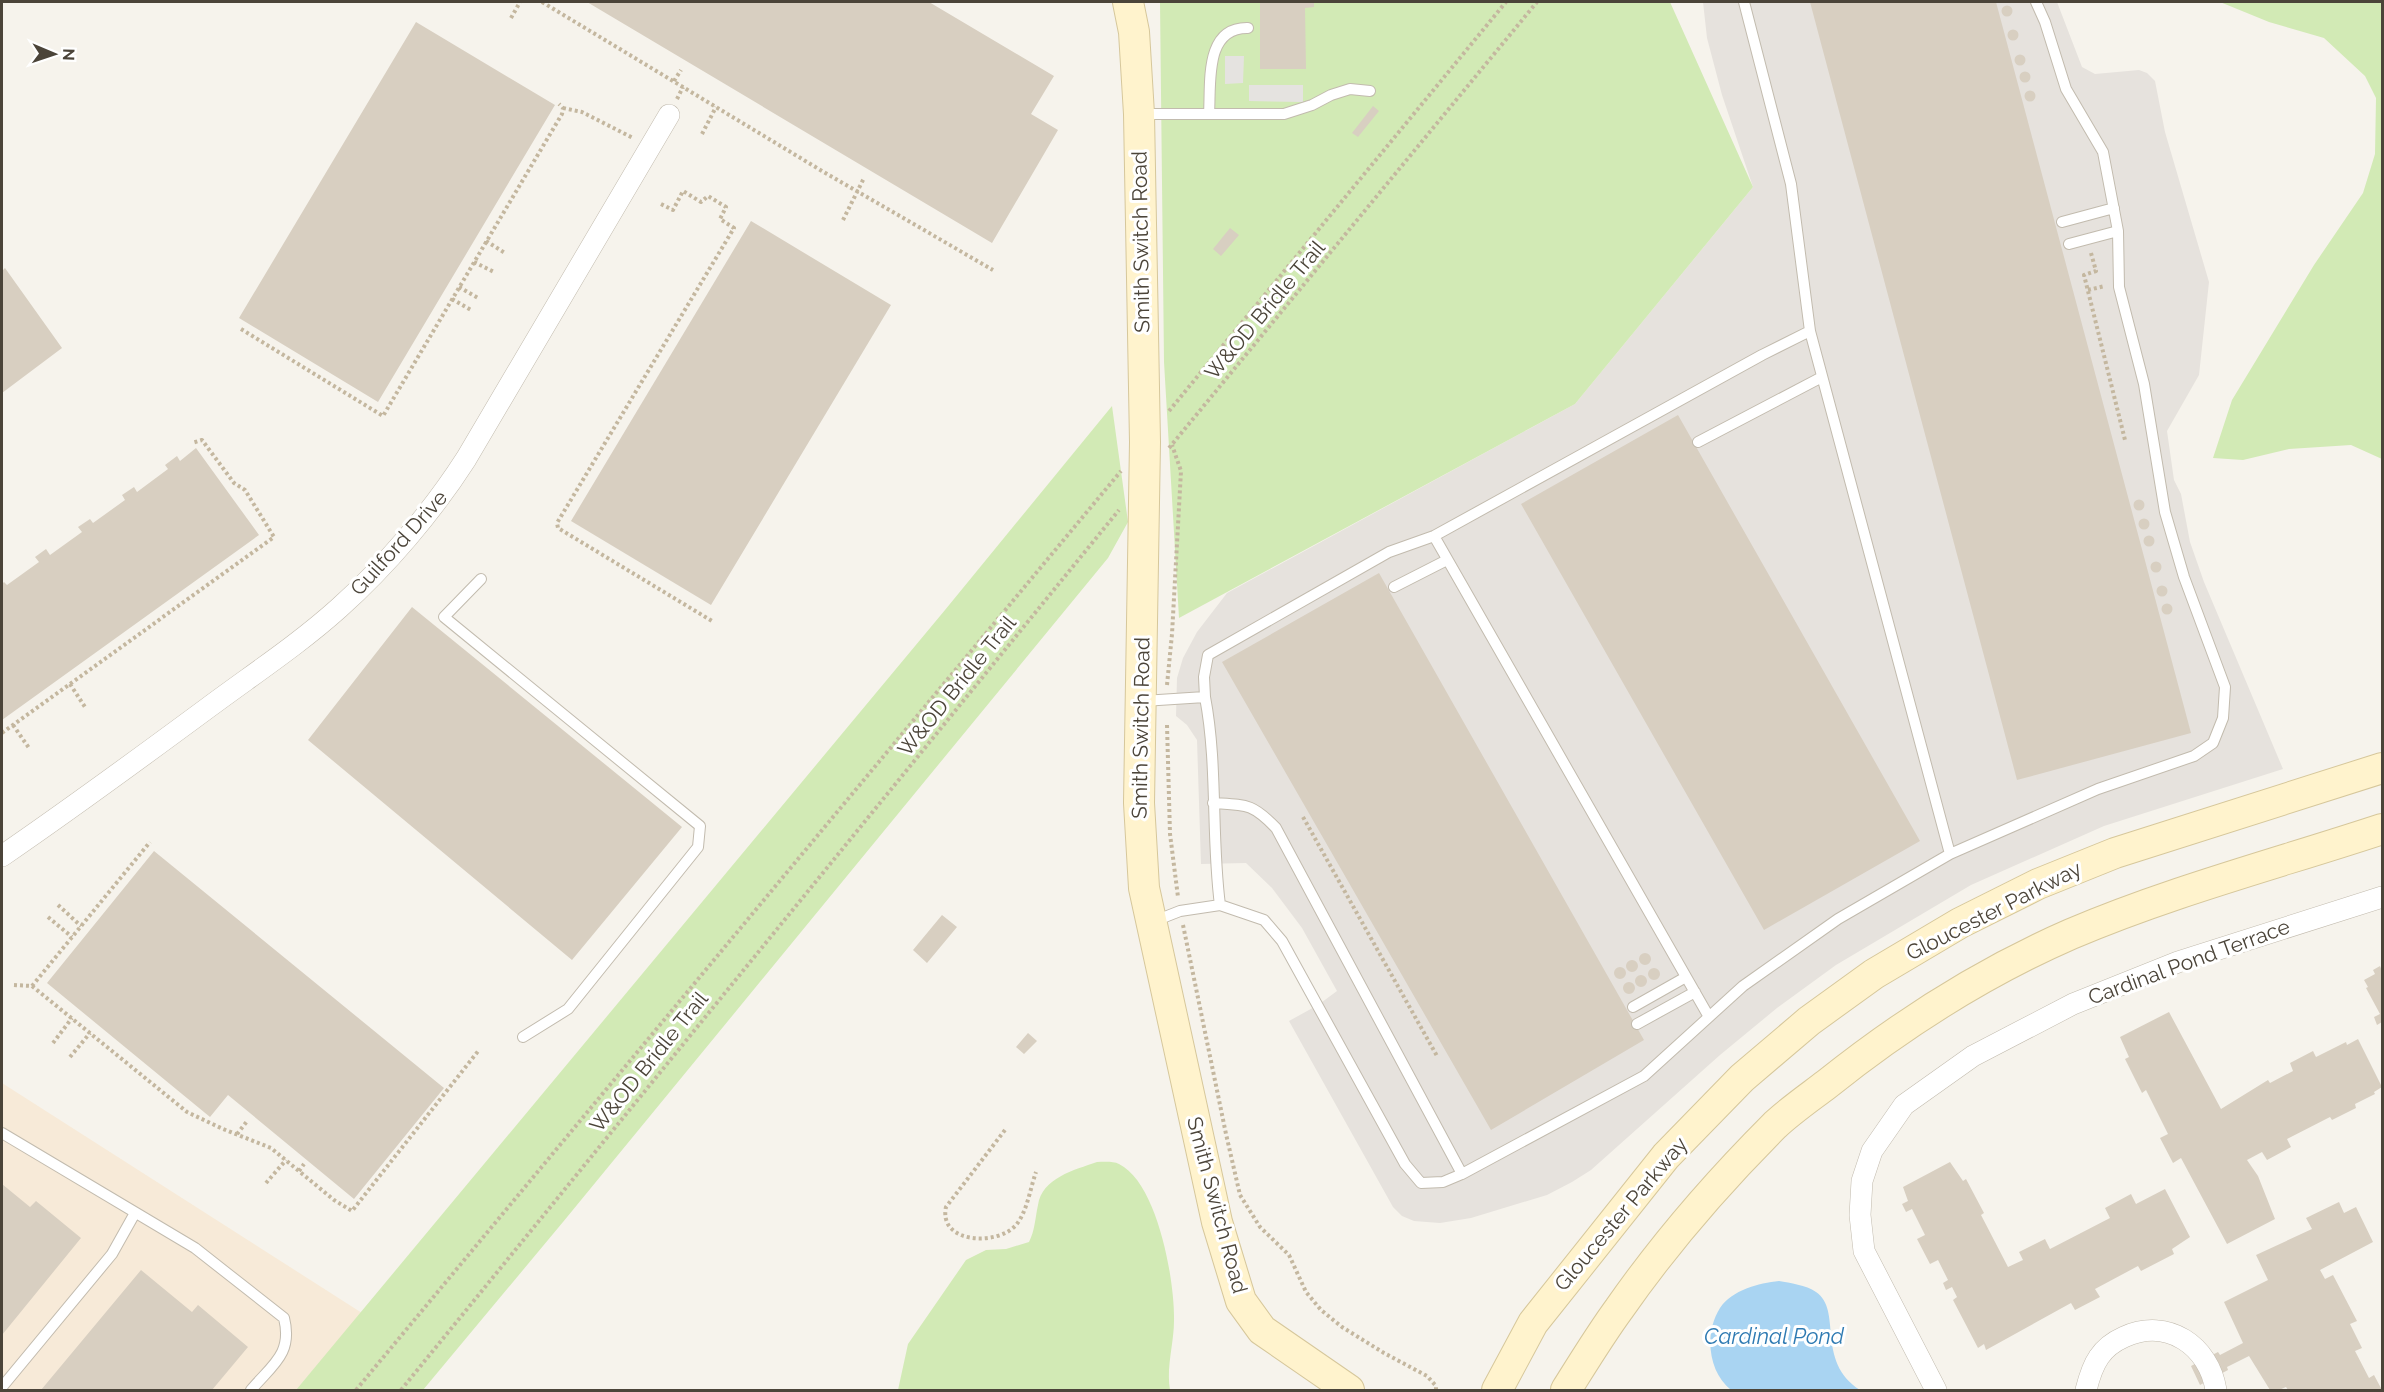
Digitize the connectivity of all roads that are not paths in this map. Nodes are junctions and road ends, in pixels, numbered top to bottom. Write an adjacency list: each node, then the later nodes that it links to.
1 (1128, 2): 6 (main road, Smith Switch Road)
2 (1744, 2): 13 (lane)
3 (2036, 2): 9 (lane)
4 (1248, 28): 7 (lane)
5 (1370, 91): 7 (lane)
6 (1139, 114): 7 (lane); 21 (main road, Smith Switch Road)
7 (1209, 114)
8 (669, 115): 26 (street, Guilford Drive)
9 (2114, 208): 10 (lane); 11 (lane)
10 (2062, 222)
11 (2118, 231): 12 (lane); 25 (lane)
12 (2069, 244)
13 (1810, 331): 14 (lane); 16 (lane)
14 (1822, 376): 15 (lane); 25 (lane)
15 (1698, 442)
16 (1434, 536): 17 (lane); 20 (lane)
17 (1447, 560): 19 (lane); 30 (lane)
18 (481, 579): 35 (lane)
19 (1394, 587)
20 (1205, 697): 21 (lane); 23 (lane)
21 (1154, 701): 29 (main road, Smith Switch Road)
22 (2382, 768): 42 (main road, Gloucester Parkway)
23 (1213, 803): 28 (lane); 37 (lane)
24 (2382, 830): 43 (main road)
25 (1950, 854): 33 (lane)
26 (2, 856)
27 (2382, 897): 44 (street, Cardinal Pond Terrace)
28 (1220, 905): 29 (lane); 37 (lane)
29 (1150, 922): 41 (main road, Smith Switch Road)
30 (1686, 978): 31 (lane); 32 (lane)
31 (1695, 993): 33 (lane); 34 (lane)
32 (1633, 1007)
33 (1709, 1017): 37 (lane)
34 (1637, 1024)
35 (523, 1037)
36 (2, 1133): 38 (lane)
37 (1462, 1174)
38 (135, 1213): 39 (lane); 40 (lane)
39 (2, 1388)
40 (251, 1390)
41 (1349, 1390)
42 (1497, 1390)
43 (1566, 1390)
44 (1936, 1390)
45 (2086, 1390): 46 (street)
46 (2216, 1390)

